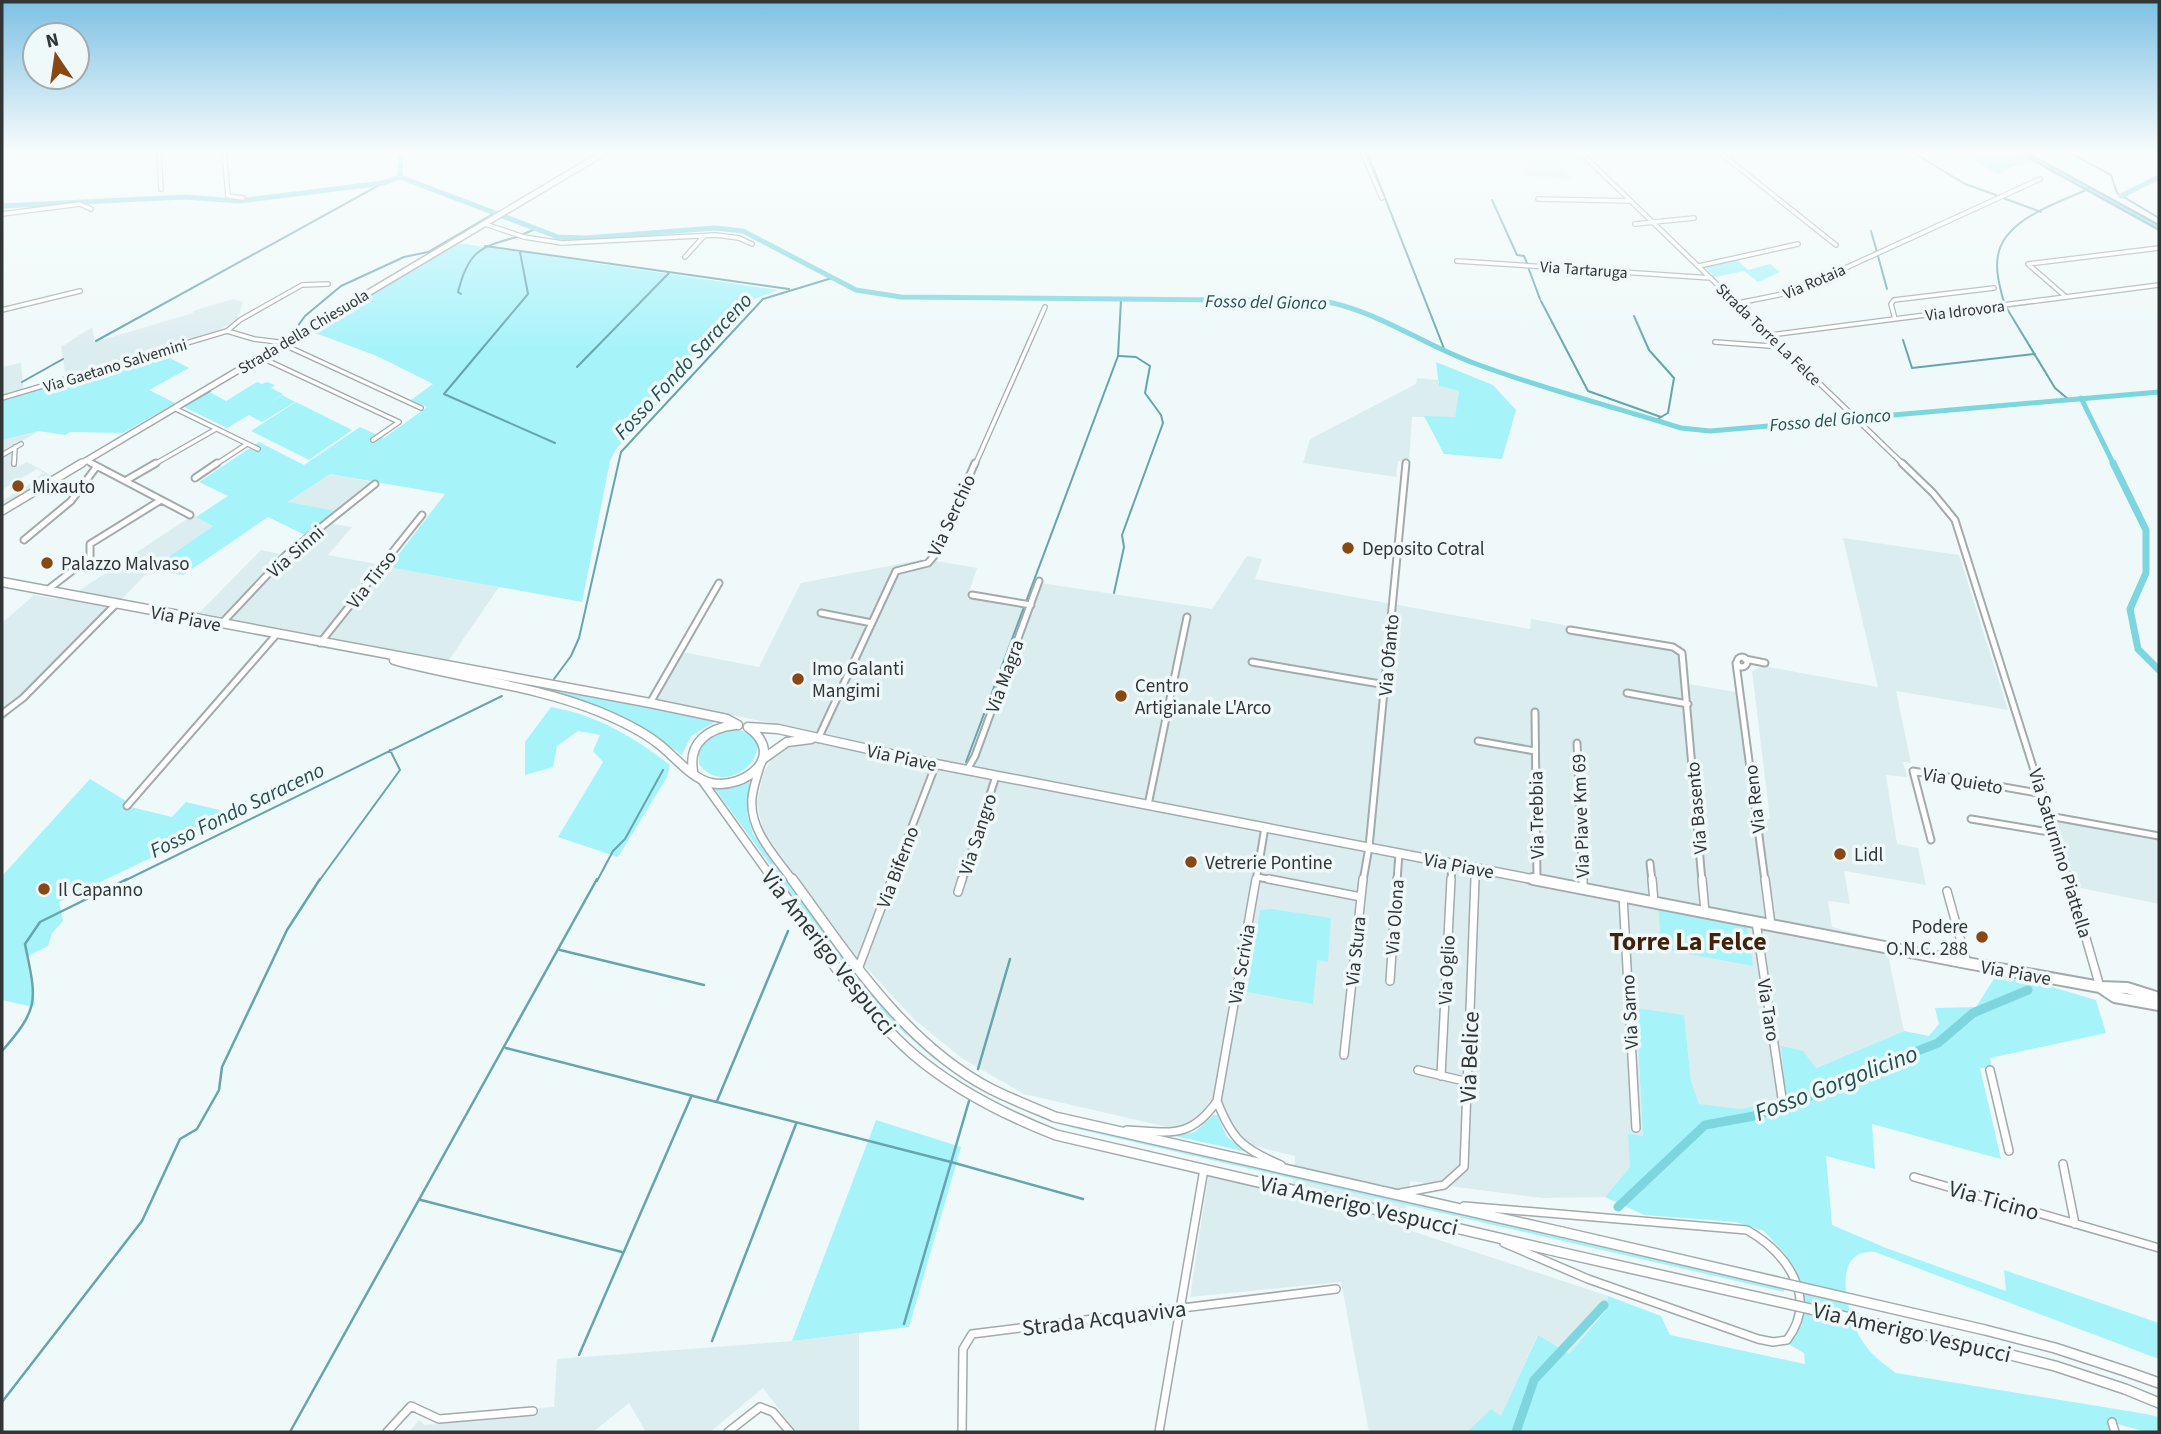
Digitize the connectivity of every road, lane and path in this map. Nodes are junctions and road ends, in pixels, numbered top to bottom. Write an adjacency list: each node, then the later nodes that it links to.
1 (493, 219): 6 (street, Strada della Chiesuola)
2 (1650, 219): 8 (street, Strada Torre La Felce)
3 (1687, 219): 8 (street)
4 (1803, 219): 12 (street)
5 (1951, 219): 23 (street, Via Rotaia)
6 (485, 224): 9 (street); 30 (street, Strada della Chiesuola)
7 (1635, 224): 8 (street)
8 (1655, 224): 16 (street, Strada Torre La Felce)
9 (704, 236): 10 (street); 14 (street)
10 (752, 244)
11 (1798, 244): 16 (street)
12 (1836, 245)
13 (2159, 248): 22 (street)
14 (685, 257)
15 (1457, 261): 17 (street, Via Tartaruga)
16 (1699, 266): 17 (street, Strada Torre La Felce)
17 (1711, 278): 23 (street, Strada Torre La Felce)
18 (328, 284): 27 (street, Via Gaetano Salvemini)
19 (2159, 285): 22 (street, Via Idrovora)
20 (1994, 288): 26 (street)
21 (79, 291): 25 (street)
22 (2066, 297): 26 (street, Via Idrovora)
23 (1738, 303): 28 (street, Strada Torre La Felce)
24 (1045, 307): 63 (street, Via Serchio)
25 (2, 310)
26 (1895, 319): 28 (street, Via Idrovora)
27 (227, 331): 30 (street, Via Gaetano Salvemini); 33 (street, Via Gaetano Salvemini)
28 (1771, 335): 31 (street, Strada Torre La Felce)
29 (1715, 342): 31 (street)
30 (283, 344): 32 (street, Strada della Chiesuola); 35 (street)
31 (1783, 347): 36 (street, Strada Torre La Felce)
32 (260, 357): 34 (street, Strada della Chiesuola); 38 (street)
33 (2, 398)
34 (174, 408): 37 (street); 42 (street, Strada della Chiesuola)
35 (421, 408)
36 (1859, 422): 79 (street, Strada Torre La Felce)
37 (216, 429): 39 (street); 47 (street)
38 (373, 440)
39 (247, 444): 40 (street); 46 (street)
40 (258, 449)
41 (2, 455): 44 (street)
42 (86, 461): 45 (street); 50 (street, Strada della Chiesuola)
43 (1406, 462): 73 (street, Via Ofanto)
44 (14, 464)
45 (97, 466): 47 (street); 53 (street)
46 (195, 478)
47 (125, 481): 49 (street)
48 (375, 484): 64 (street, Via Sinni)
49 (161, 500): 51 (street); 57 (street)
50 (2, 511)
51 (190, 515)
52 (422, 515): 67 (street, Via Tirso)
53 (24, 540)
54 (1039, 581): 60 (street, Via Magra)
55 (2, 582): 57 (main road, Via Piave)
56 (719, 583): 75 (street)
57 (46, 591): 59 (main road, Via Piave)
58 (972, 594): 60 (street)
59 (116, 604): 64 (main road, Via Piave); 78 (street)
60 (1031, 605): 87 (street, Via Magra)
61 (821, 614): 63 (street)
62 (1187, 617): 92 (street)
63 (872, 623): 81 (street, Via Serchio)
64 (221, 624): 66 (main road, Via Piave)
65 (1570, 630): 76 (street, Via Basento)
66 (276, 635): 67 (main road, Via Piave); 93 (street)
67 (320, 643): 68 (main road, Via Piave)
68 (371, 653): 75 (main road, Via Piave); 88 (main road, Via Piave)
69 (1252, 662): 73 (street)
70 (1746, 663): 71 (street, Via Reno); 72 (street); 72 (street, Via Reno)
71 (1765, 663)
72 (1739, 674): 115 (street, Via Reno)
73 (1386, 685): 100 (street, Via Ofanto)
74 (1627, 693): 76 (street)
75 (650, 703): 80 (main road, Via Piave)
76 (1688, 704): 113 (street, Via Basento)
77 (1535, 712): 84 (street, Via Trebbia)
78 (2, 714)
79 (2018, 719): 91 (street, Via Saturnino Piattella)
80 (743, 726): 81 (main road, Via Piave); 85 (main road); 88 (main road)
81 (818, 739): 85 (main road, Via Piave); 86 (main road, Via Piave)
82 (1478, 741): 84 (street, Via Trebbia)
83 (1577, 743): 107 (street, Via Piave Km 69)
84 (1535, 751): 106 (street, Via Trebbia)
85 (762, 762): 90 (main road); 117 (street, Via Amerigo Vespucci)
86 (936, 764): 87 (main road, Via Piave); 117 (street, Via Biferno)
87 (967, 770): 89 (main road, Via Piave)
88 (693, 771): 90 (main road)
89 (996, 776): 92 (main road, Via Piave); 109 (street, Via Sangro)
90 (700, 779): 133 (street, Via Amerigo Vespucci)
91 (2043, 794): 94 (street, Via Saturnino Piattella); 99 (street, Via Quieto)
92 (1148, 805): 96 (main road, Via Piave)
93 (127, 806)
94 (2049, 816): 97 (street, Via Saturnino Piattella); 98 (street)
95 (1971, 819): 97 (street)
96 (1265, 827): 100 (main road, Via Piave); 105 (street, Via Scrivia)
97 (2055, 833): 119 (street, Via Saturnino Piattella)
98 (2159, 835)
99 (1931, 839)
100 (1369, 848): 101 (main road, Via Piave); 111 (street, Via Stura)
101 (1399, 853): 102 (main road, Via Piave); 118 (street, Via Olona)
102 (1452, 863): 104 (main road, Via Piave); 125 (street, Via Oglio)
103 (1650, 863): 112 (street)
104 (1475, 868): 106 (main road, Via Piave); 126 (street, Via Belice)
105 (1257, 877): 111 (street); 128 (street, Via Scrivia)
106 (1537, 880): 107 (main road, Via Piave)
107 (1583, 889): 110 (main road, Via Piave)
108 (1948, 891): 116 (street)
109 (958, 892)
110 (1623, 896): 112 (main road, Via Piave); 129 (street, Via Sarno)
111 (1361, 897): 122 (street, Via Stura)
112 (1654, 902): 113 (main road, Via Piave)
113 (1705, 912): 114 (main road, Via Piave)
114 (1756, 922): 115 (main road, Via Piave); 127 (street, Via Taro)
115 (1771, 925): 116 (main road, Via Piave)
116 (1967, 963): 119 (main road, Via Piave)
117 (858, 969): 130 (street, Via Amerigo Vespucci)
118 (1390, 981)
119 (2100, 987): 120 (main road, Via Piave); 121 (main road, Via Piave)
120 (2159, 998)
121 (2159, 1005)
122 (1344, 1055)
123 (1418, 1070): 125 (street)
124 (1990, 1070): 131 (street)
125 (1441, 1076): 126 (street)
126 (1468, 1082): 136 (street, Via Belice)
127 (1782, 1098)
128 (1217, 1101): 130 (street); 134 (street)
129 (1636, 1128)
130 (1109, 1130): 134 (street, Via Amerigo Vespucci)
131 (2010, 1151)
132 (2063, 1164): 138 (street, Via Ticino)
133 (1204, 1169): 139 (street, Via Amerigo Vespucci); 142 (street)
134 (1297, 1172): 136 (street, Via Amerigo Vespucci)
135 (1914, 1177): 138 (street, Via Ticino)
136 (1394, 1194): 137 (street, Via Amerigo Vespucci)
137 (1442, 1204): 139 (street); 143 (street, Via Amerigo Vespucci, bridge)
138 (2075, 1224): 140 (street, Via Ticino)
139 (1479, 1232): 144 (street, Via Amerigo Vespucci, bridge)
140 (2159, 1248)
141 (1336, 1289): 142 (street, Strada Acquaviva)
142 (1180, 1310): 150 (street, Strada Acquaviva); 151 (street)
143 (2159, 1383)
144 (2159, 1403)
145 (533, 1411): 147 (street)
146 (2112, 1422): 152 (street)
147 (387, 1432)
148 (728, 1432): 149 (street)
149 (790, 1432)
150 (962, 1432)
151 (1159, 1432)
152 (2115, 1432)

